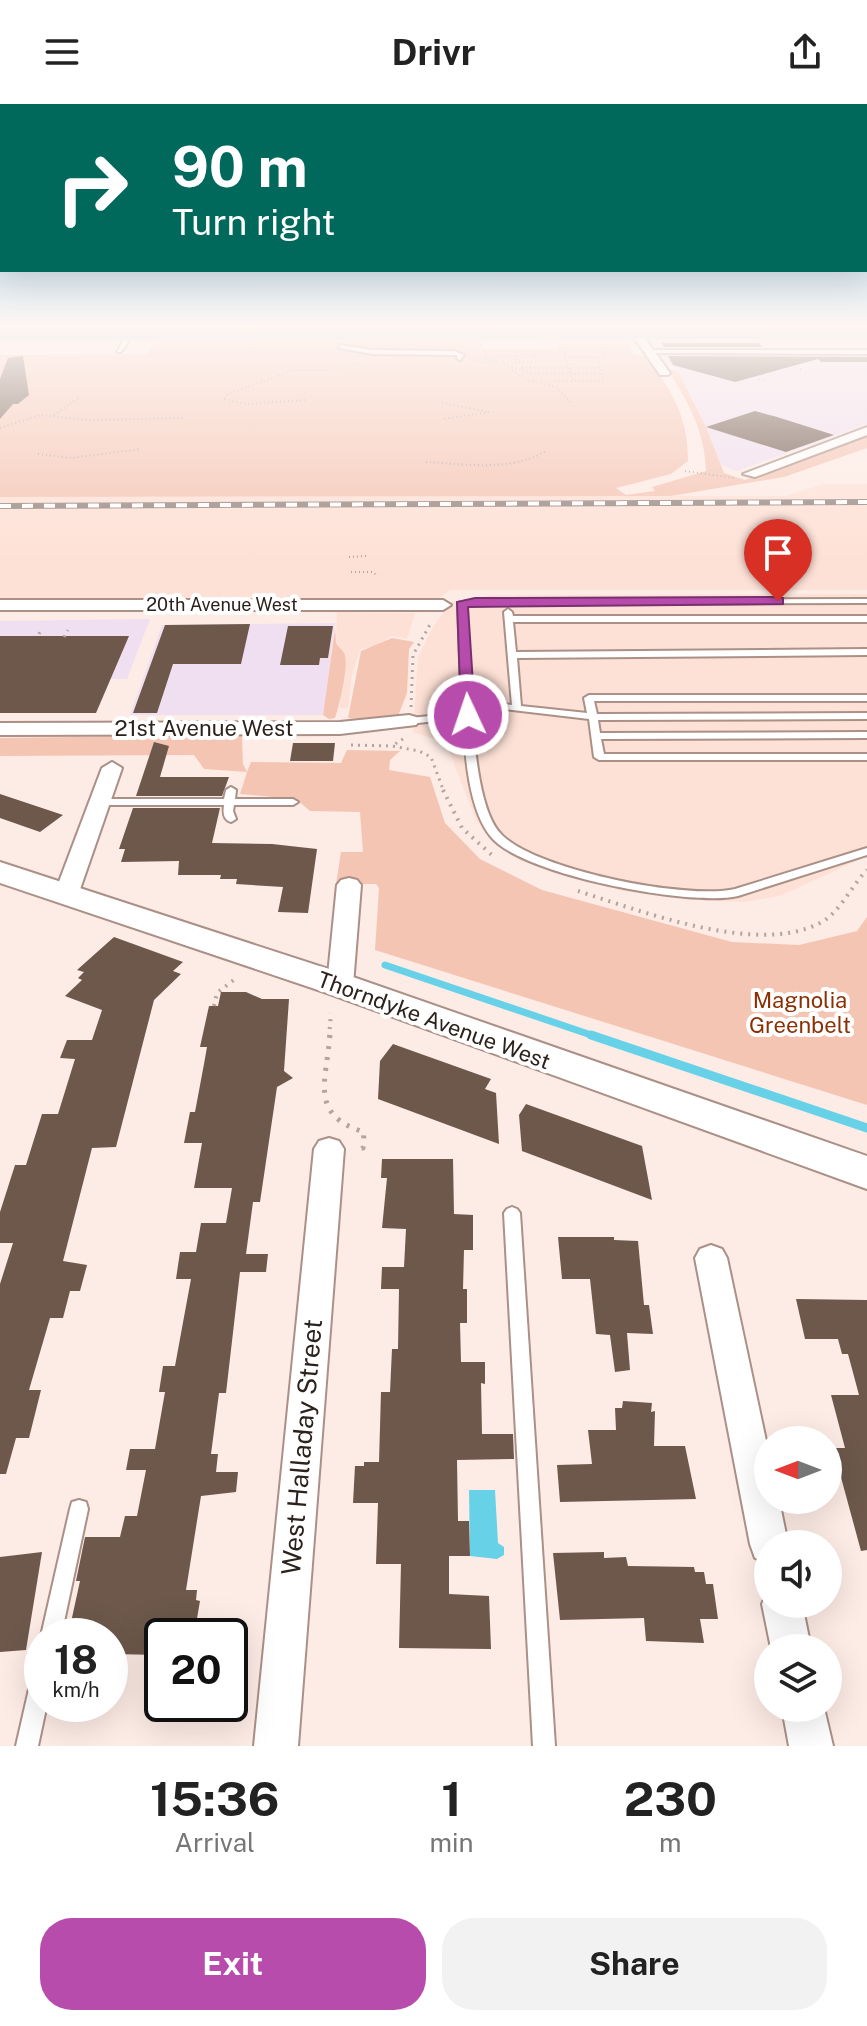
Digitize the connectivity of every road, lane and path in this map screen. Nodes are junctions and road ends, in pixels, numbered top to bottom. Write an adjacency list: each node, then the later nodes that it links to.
1 (68, 406): 3 (path)
2 (456, 406): 5 (path)
3 (54, 415): 4 (path); 6 (path)
4 (183, 418)
5 (442, 419)
6 (0, 428)
7 (867, 431): 13 (street)
8 (141, 449): 10 (path)
9 (546, 451): 11 (path)
10 (38, 454)
11 (426, 462)
12 (685, 471): 13 (path)
13 (748, 476)
14 (367, 556): 15 (path)
15 (349, 557)
16 (351, 572): 17 (path)
17 (378, 576)
18 (507, 601): 19 (lane); 22 (lane); 29 (lane)
19 (867, 601)
20 (0, 605): 21 (street, 20th Avenue West)
21 (443, 605): 33 (path)
22 (509, 619): 23 (lane); 27 (lane)
23 (867, 619)
24 (68, 630): 25 (path)
25 (64, 637)
26 (867, 652): 27 (lane)
27 (512, 655): 30 (lane)
28 (867, 698): 34 (lane)
29 (467, 702): 30 (lane); 31 (lane)
30 (517, 708): 34 (lane)
31 (468, 715): 33 (lane); 46 (lane)
32 (867, 716): 34 (lane)
33 (409, 717): 35 (street, 21st Avenue West)
34 (593, 717): 37 (lane)
35 (0, 729)
36 (867, 735): 37 (lane)
37 (596, 736): 40 (lane)
38 (392, 746): 39 (path)
39 (356, 747)
40 (867, 757)
41 (112, 768): 43 (street)
42 (230, 796): 43 (lane); 44 (lane); 45 (lane)
43 (100, 802): 50 (street)
44 (293, 802)
45 (231, 819)
46 (867, 851)
47 (0, 872): 50 (main road, Thorndyke Avenue West)
48 (349, 885): 52 (street)
49 (0, 895): 50 (main road)
50 (66, 895): 52 (main road, Thorndyke Avenue West)
51 (235, 979): 53 (path)
52 (336, 999): 54 (path); 55 (main road, Thorndyke Avenue West)
53 (214, 1006)
54 (344, 1148): 64 (street, West Halladay Street)
55 (867, 1173)
56 (512, 1213): 65 (lane)
57 (711, 1258): 59 (street)
58 (79, 1509): 60 (lane)
59 (766, 1530)
60 (55, 1618)
61 (32, 1722): 63 (lane)
62 (806, 1722): 66 (street)
63 (27, 1746)
64 (276, 1746)
65 (544, 1746)
66 (811, 1746)

